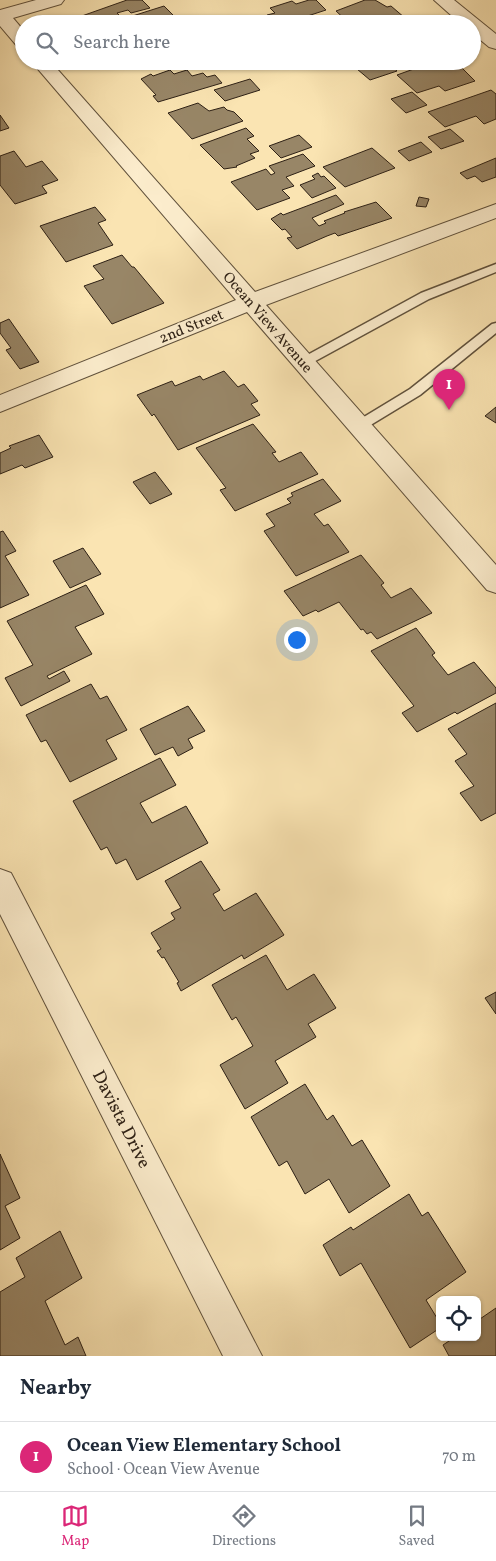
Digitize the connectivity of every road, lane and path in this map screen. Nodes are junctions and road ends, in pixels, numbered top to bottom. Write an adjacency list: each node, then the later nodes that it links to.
1 (55, 0): 4 (street)
2 (443, 0): 3 (street)
3 (461, 15)
4 (0, 16): 6 (street)
5 (481, 31): 7 (street)
6 (15, 32)
7 (496, 43)
8 (48, 70): 11 (street, Ocean View Avenue)
9 (496, 211): 11 (street, 2nd Street)
10 (496, 268): 13 (lane)
11 (251, 302): 13 (street, Ocean View Avenue); 14 (street, 2nd Street)
12 (496, 328): 15 (lane)
13 (304, 362): 15 (street, Ocean View Avenue)
14 (0, 404)
15 (359, 426): 16 (street, Ocean View Avenue)
16 (496, 583)
17 (0, 882): 18 (street, Davista Drive)
18 (244, 1356)

